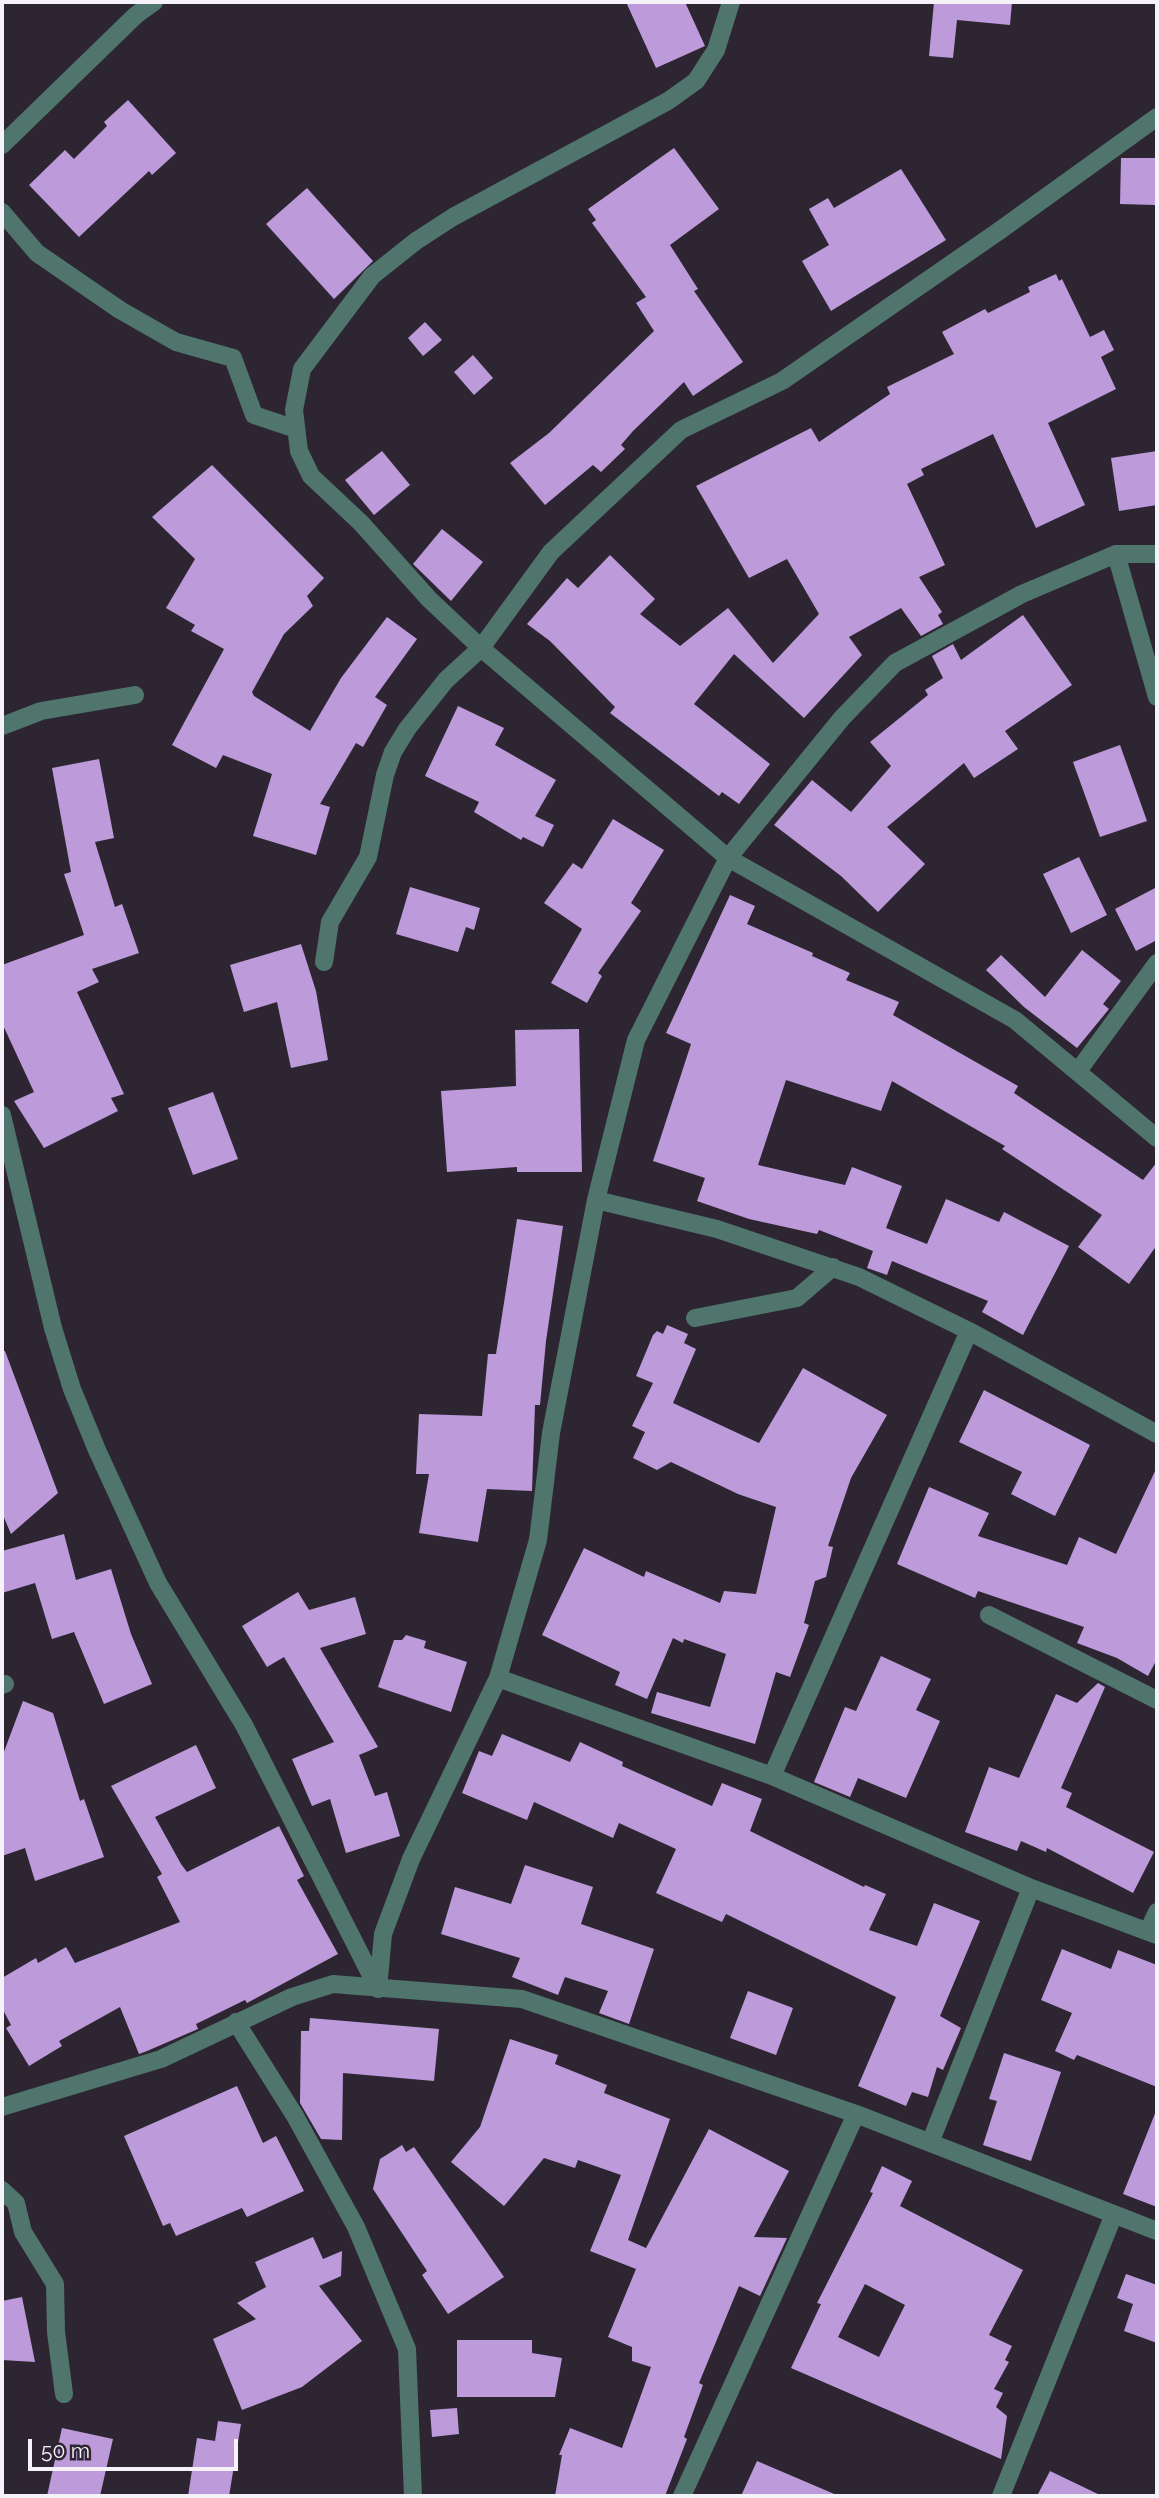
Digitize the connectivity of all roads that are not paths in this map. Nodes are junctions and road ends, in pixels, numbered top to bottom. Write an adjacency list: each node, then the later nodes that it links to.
1 (154, 2): 4 (street)
2 (732, 2): 6 (street)
3 (1157, 117): 9 (street)
4 (2, 145)
5 (2, 212): 6 (street)
6 (296, 429): 9 (street)
7 (1116, 554): 8 (street); 11 (street); 13 (street)
8 (1157, 554)
9 (481, 648): 13 (street); 14 (street)
10 (135, 695): 12 (street)
11 (1157, 697)
12 (2, 726)
13 (728, 858): 16 (street); 19 (street)
14 (324, 962)
15 (1157, 963): 16 (street)
16 (1078, 1071): 18 (street)
17 (2, 1115): 31 (street)
18 (1157, 1138)
19 (596, 1200): 20 (street); 25 (street)
20 (833, 1267): 21 (street); 22 (street)
21 (695, 1318)
22 (969, 1331): 23 (street); 27 (street)
23 (1157, 1434)
24 (989, 1615): 26 (street)
25 (498, 1678): 27 (street); 31 (street)
26 (1157, 1700)
27 (772, 1776): 28 (street)
28 (1031, 1888): 30 (street); 35 (street)
29 (1157, 1912): 30 (street)
30 (1152, 1933)
31 (378, 1989): 32 (street); 34 (street)
32 (236, 2022): 33 (street); 40 (street)
33 (2, 2107)
34 (856, 2114): 35 (street); 41 (street)
35 (930, 2143): 37 (street)
36 (2, 2190): 39 (street)
37 (1114, 2214): 38 (street); 42 (street)
38 (1157, 2231)
39 (64, 2394)
40 (413, 2496)
41 (682, 2496)
42 (1001, 2496)

